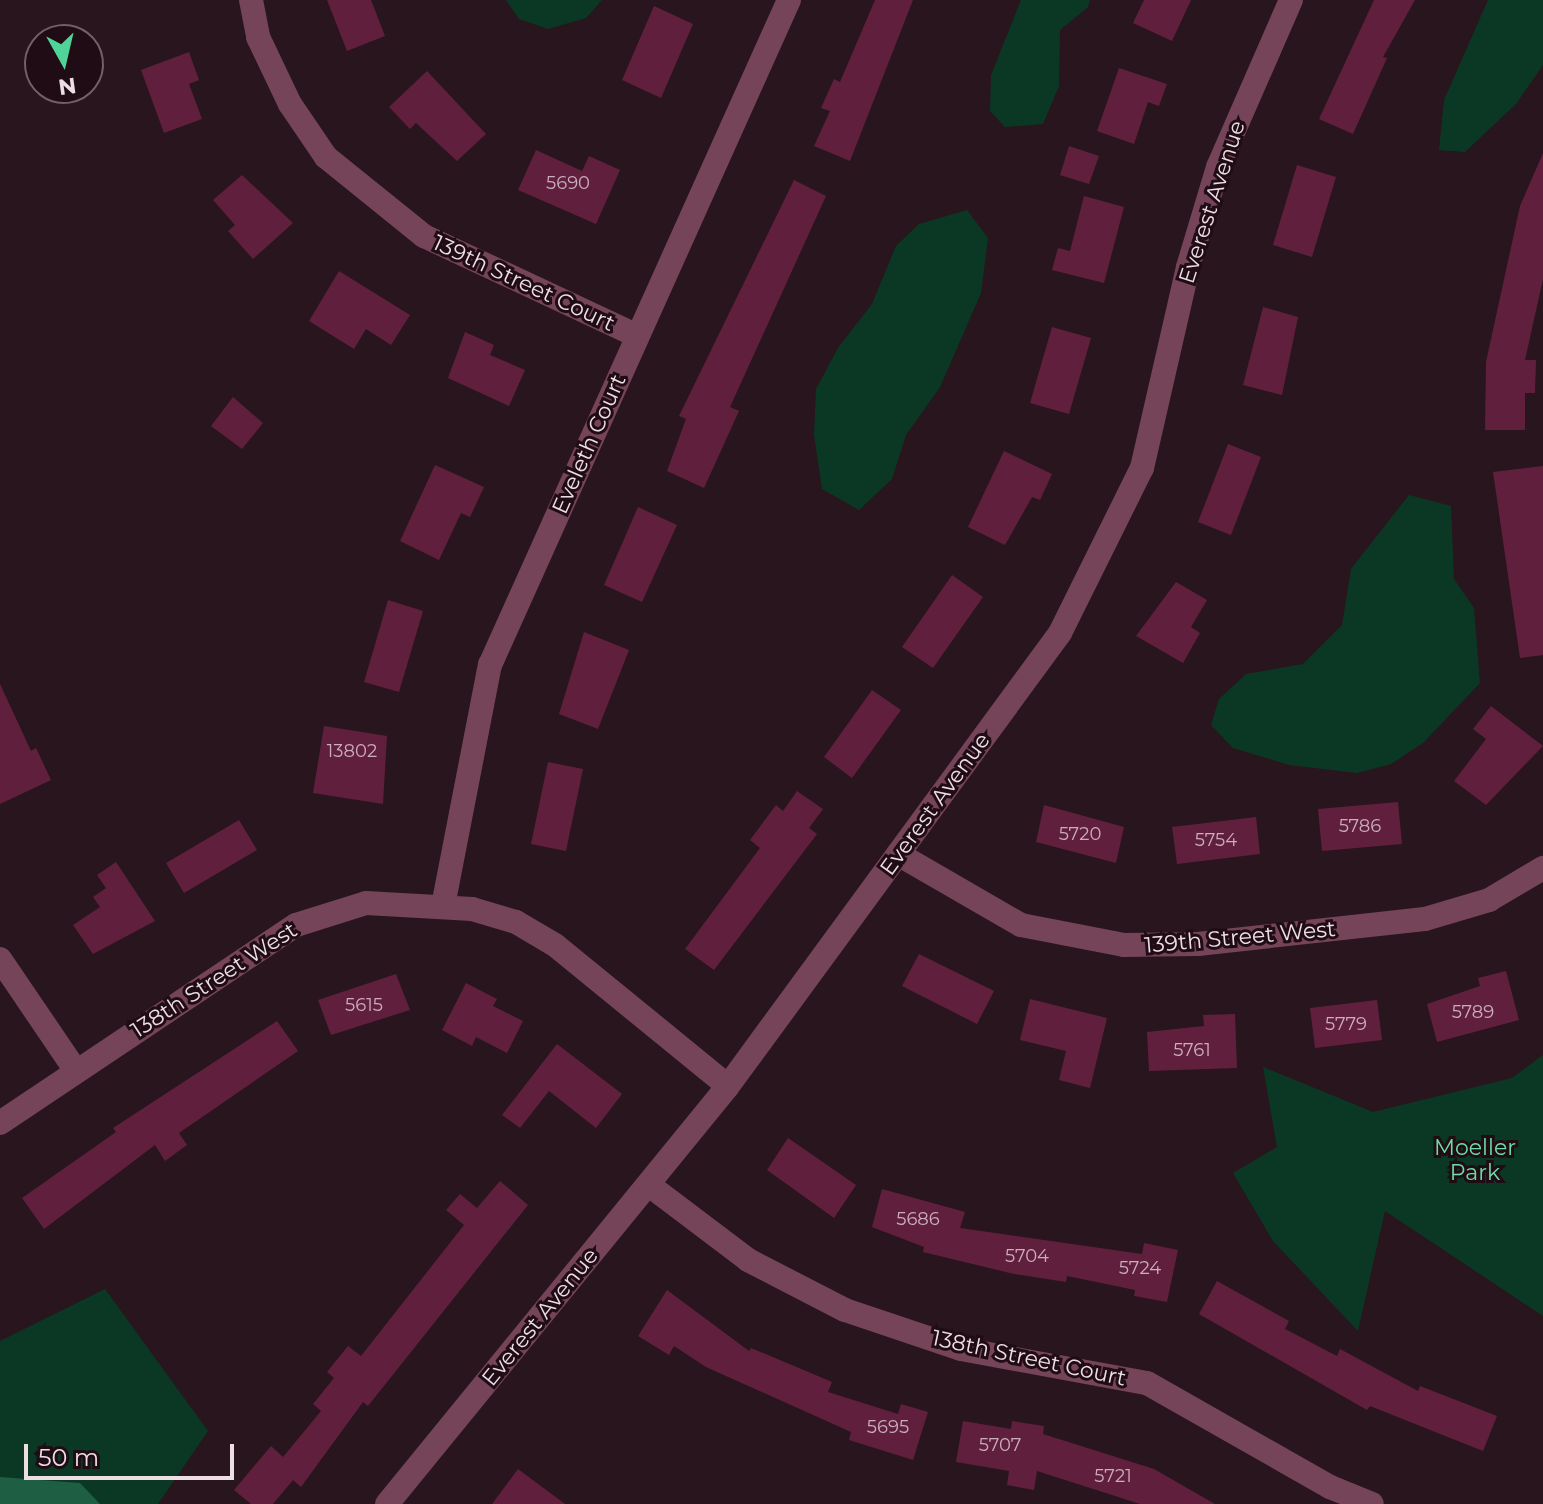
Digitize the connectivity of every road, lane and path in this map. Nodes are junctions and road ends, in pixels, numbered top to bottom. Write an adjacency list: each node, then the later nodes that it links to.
1 (251, 0): 4 (street, 139th Street Court)
2 (789, 0): 4 (street, Eveleth Court)
3 (1291, 0): 5 (street, Everest Avenue)
4 (637, 336): 7 (street, Eveleth Court)
5 (898, 854): 6 (street, 139th Street West); 10 (street, Everest Avenue)
6 (1543, 868)
7 (443, 906): 9 (street, 138th Street West); 10 (street, 138th Street West)
8 (0, 959): 9 (street)
9 (76, 1071): 11 (street, 138th Street West)
10 (728, 1086): 12 (street, Everest Avenue)
11 (0, 1123)
12 (649, 1185): 13 (street, Everest Avenue); 14 (street, 138th Street Court)
13 (387, 1504)
14 (1372, 1504)

